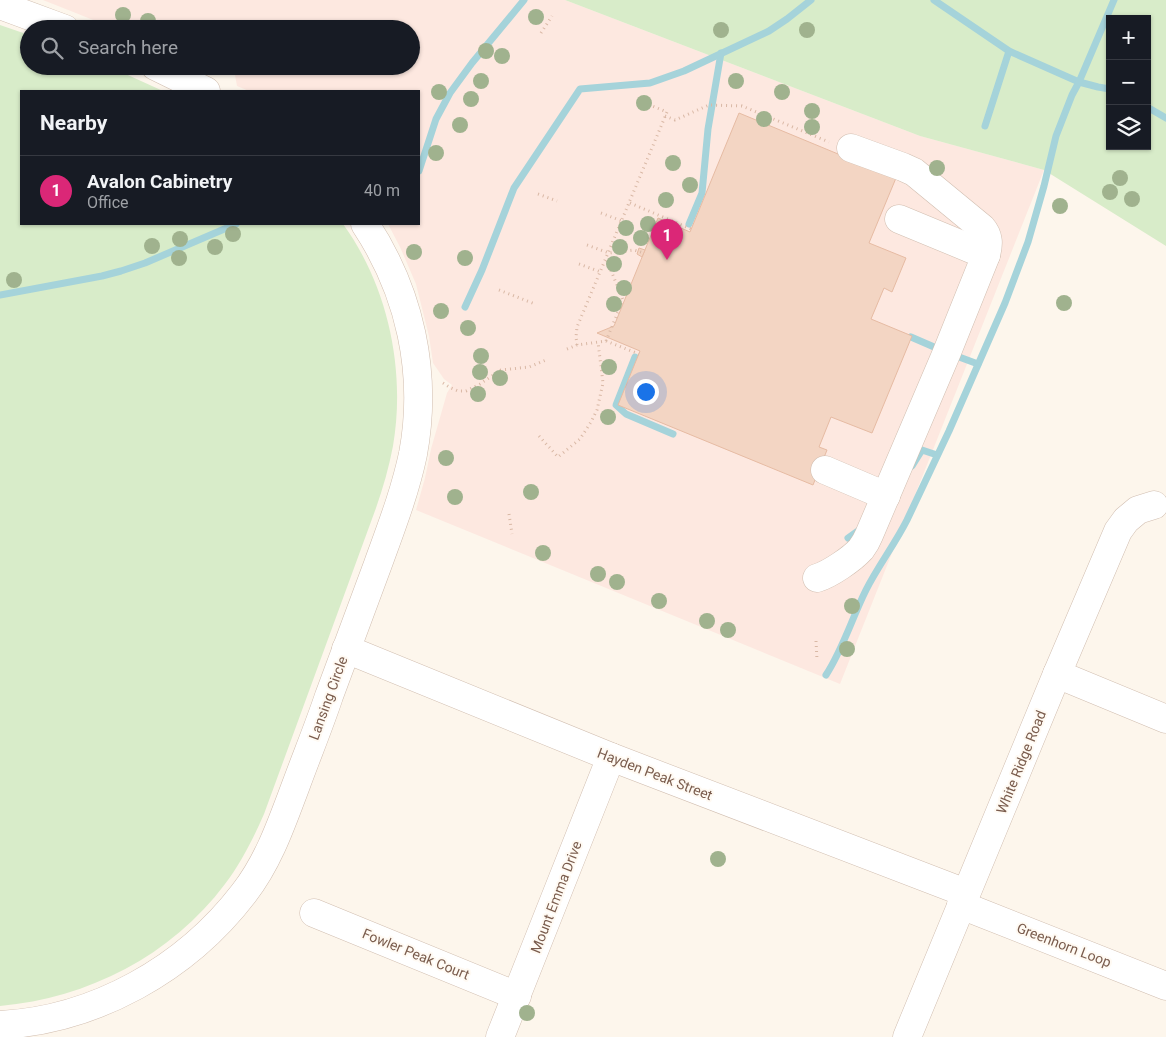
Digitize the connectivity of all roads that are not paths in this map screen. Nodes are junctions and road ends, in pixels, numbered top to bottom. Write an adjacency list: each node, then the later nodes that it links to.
1 (0, 6): 2 (street)
2 (40, 20)
3 (173, 75): 4 (street)
4 (204, 90)
5 (841, 145): 8 (street)
6 (899, 219): 8 (street)
7 (366, 225): 13 (street, Lansing Circle)
8 (986, 255): 10 (street)
9 (825, 470): 10 (street)
10 (886, 496): 12 (street)
11 (1154, 505): 14 (street, White Ridge Road)
12 (817, 578)
13 (346, 649): 16 (street, Hayden Peak Street); 22 (street, Lansing Circle)
14 (1057, 674): 15 (street); 17 (street, White Ridge Road)
15 (1166, 719)
16 (611, 757): 17 (street, Hayden Peak Street); 20 (street, Mount Emma Drive)
17 (964, 899): 19 (street, Greenhorn Loop); 24 (street, White Ridge Road)
18 (314, 913): 20 (street, Fowler Peak Court)
19 (1166, 986)
20 (517, 996): 23 (street, Mount Emma Drive)
21 (0, 1025): 22 (street, Lansing Circle)
22 (38, 1029)
23 (500, 1037)
24 (907, 1037)

